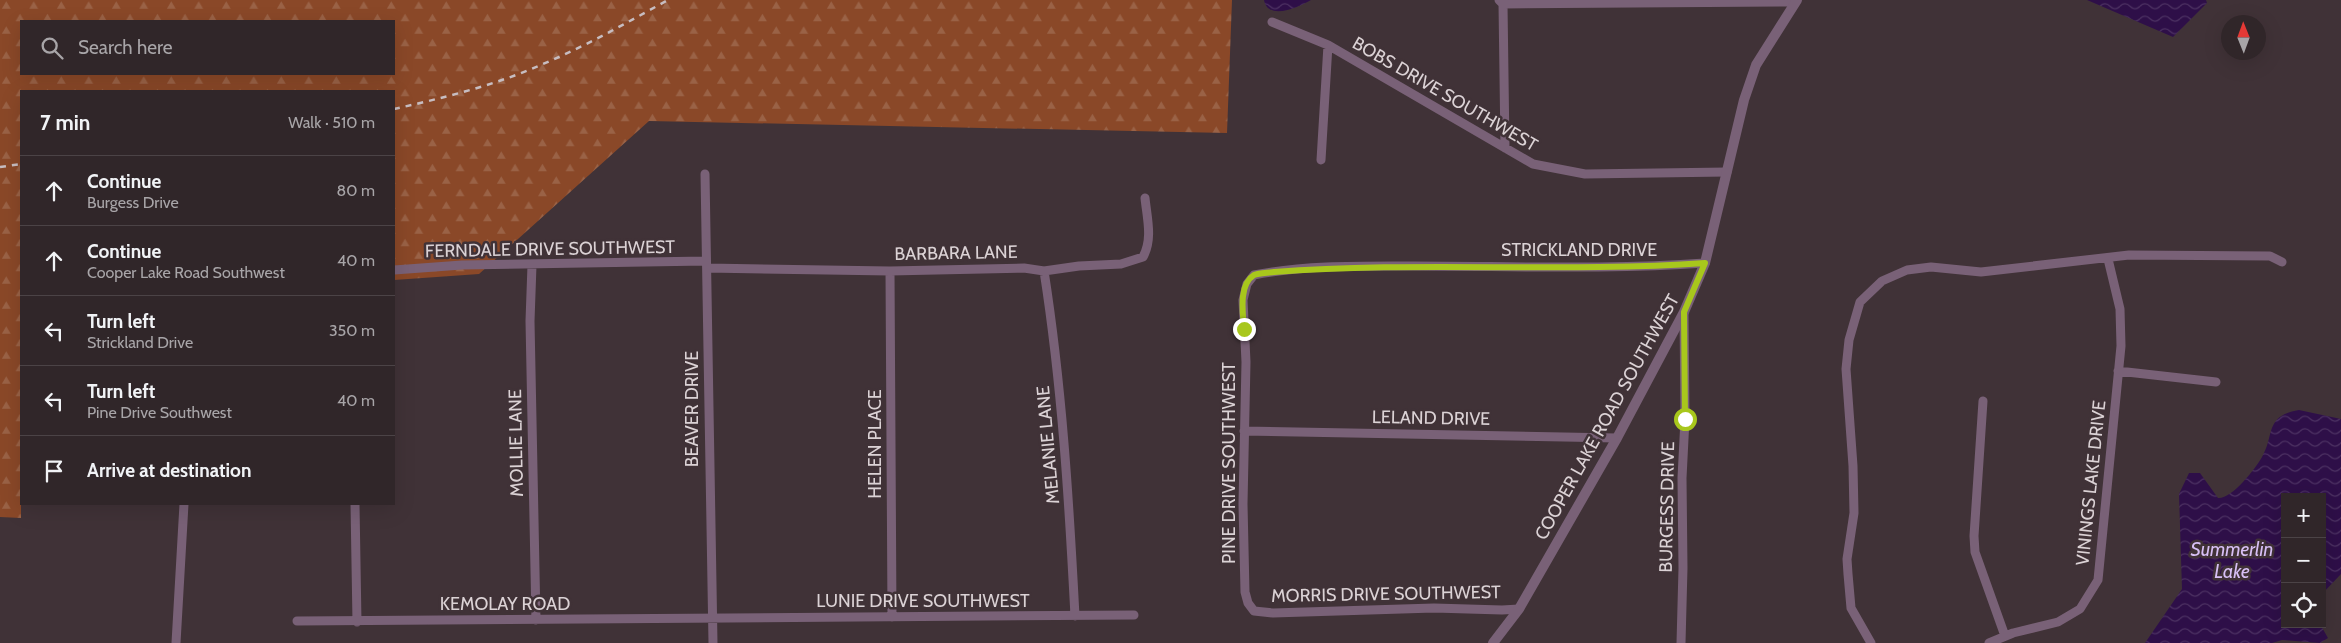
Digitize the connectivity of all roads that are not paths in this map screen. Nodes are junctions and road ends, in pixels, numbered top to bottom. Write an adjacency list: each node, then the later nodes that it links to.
1 (1796, 1): 2 (street); 7 (street, COOPER LAKE ROAD SOUTHWEST)
2 (1501, 2): 5 (street)
3 (1272, 22): 4 (street, BOBS DRIVE SOUTHWEST)
4 (1328, 45): 5 (street, BOBS DRIVE SOUTHWEST); 6 (street)
5 (1505, 148): 7 (street, BOBS DRIVE SOUTHWEST)
6 (1321, 160)
7 (1727, 172): 12 (street, COOPER LAKE ROAD SOUTHWEST)
8 (705, 174): 13 (street, BEAVER DRIVE)
9 (1145, 198): 17 (street, BARBARA LANE)
10 (2108, 259): 11 (street); 20 (street, VININGS LAKE DRIVE); 41 (street)
11 (2282, 262)
12 (1705, 263): 18 (street, STRICKLAND DRIVE); 19 (street, COOPER LAKE ROAD SOUTHWEST)
13 (706, 264): 14 (street, FERNDALE DRIVE SOUTHWEST); 16 (street, BARBARA LANE); 32 (street, BEAVER DRIVE)
14 (532, 265): 15 (street, FERNDALE DRIVE SOUTHWEST); 33 (street, MOLLIE LANE)
15 (395, 270)
16 (890, 271): 17 (street, BARBARA LANE); 31 (street, HELEN PLACE)
17 (1044, 272): 30 (street, MELANIE LANE)
18 (1247, 284): 23 (street, PINE DRIVE SOUTHWEST)
19 (1684, 312): 24 (street, COOPER LAKE ROAD SOUTHWEST); 40 (street, BURGESS DRIVE)
20 (2118, 371): 21 (street); 36 (street, VININGS LAKE DRIVE)
21 (2216, 382)
22 (1983, 401): 36 (street)
23 (1244, 431): 24 (street, LELAND DRIVE); 28 (street, PINE DRIVE SOUTHWEST)
24 (1617, 438): 27 (street, COOPER LAKE ROAD SOUTHWEST)
25 (184, 505): 37 (street)
26 (355, 505): 35 (street)
27 (1519, 609): 28 (street, MORRIS DRIVE SOUTHWEST); 39 (street, COOPER LAKE ROAD SOUTHWEST)
28 (1254, 611)
29 (1134, 615): 30 (street, LUNIE DRIVE SOUTHWEST)
30 (1075, 616): 31 (street, LUNIE DRIVE SOUTHWEST)
31 (892, 618): 32 (street, LUNIE DRIVE SOUTHWEST)
32 (713, 619): 33 (street, KEMOLAY ROAD); 38 (street, BEAVER DRIVE)
33 (536, 620): 35 (street, KEMOLAY ROAD)
34 (297, 622): 35 (street, KEMOLAY ROAD)
35 (357, 622)
36 (2005, 636): 42 (street, VININGS LAKE DRIVE)
37 (176, 643)
38 (713, 643)
39 (1493, 643)
40 (1681, 643)
41 (1870, 643)
42 (1988, 643)

